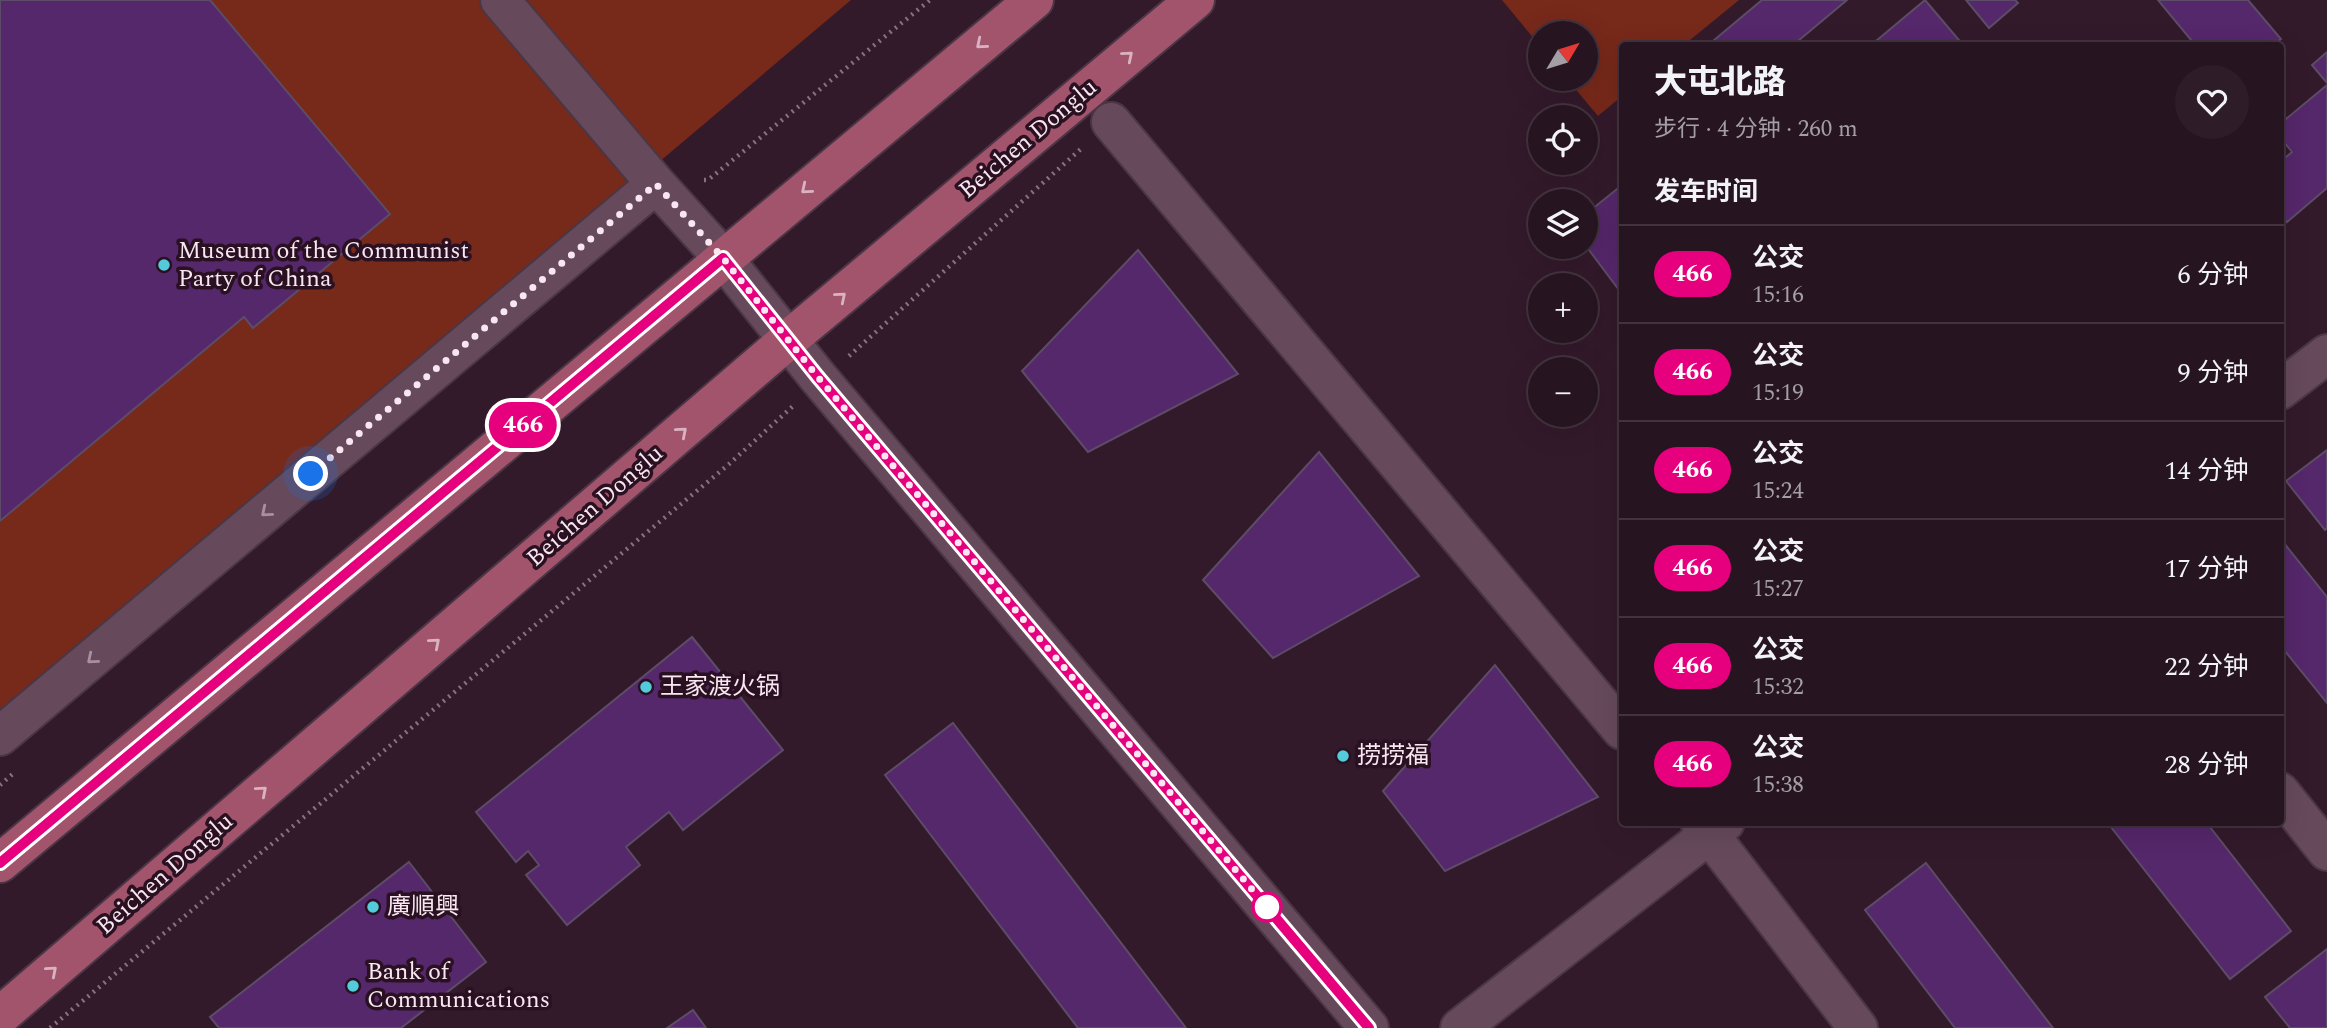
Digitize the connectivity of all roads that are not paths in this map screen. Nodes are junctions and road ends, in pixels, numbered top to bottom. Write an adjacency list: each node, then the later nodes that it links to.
1 (500, 0): 5 (street)
2 (1034, 0): 6 (main road, one-way to 6)
3 (1195, 0): 7 (main road, Beichen Donglu, one-way to 3)
4 (1111, 122): 10 (street)
5 (656, 184): 6 (street); 11 (street, one-way to 11)
6 (723, 258): 7 (street); 15 (main road)
7 (788, 340): 16 (main road, Beichen Donglu, one-way to 7); 17 (street)
8 (2327, 354): 9 (street)
9 (2284, 387)
10 (1619, 726)
11 (0, 736)
12 (2284, 797): 14 (street)
13 (1712, 826): 18 (street); 19 (street)
14 (2327, 851)
15 (0, 863)
16 (0, 1016)
17 (1369, 1028)
18 (1460, 1028)
19 (1858, 1028)

